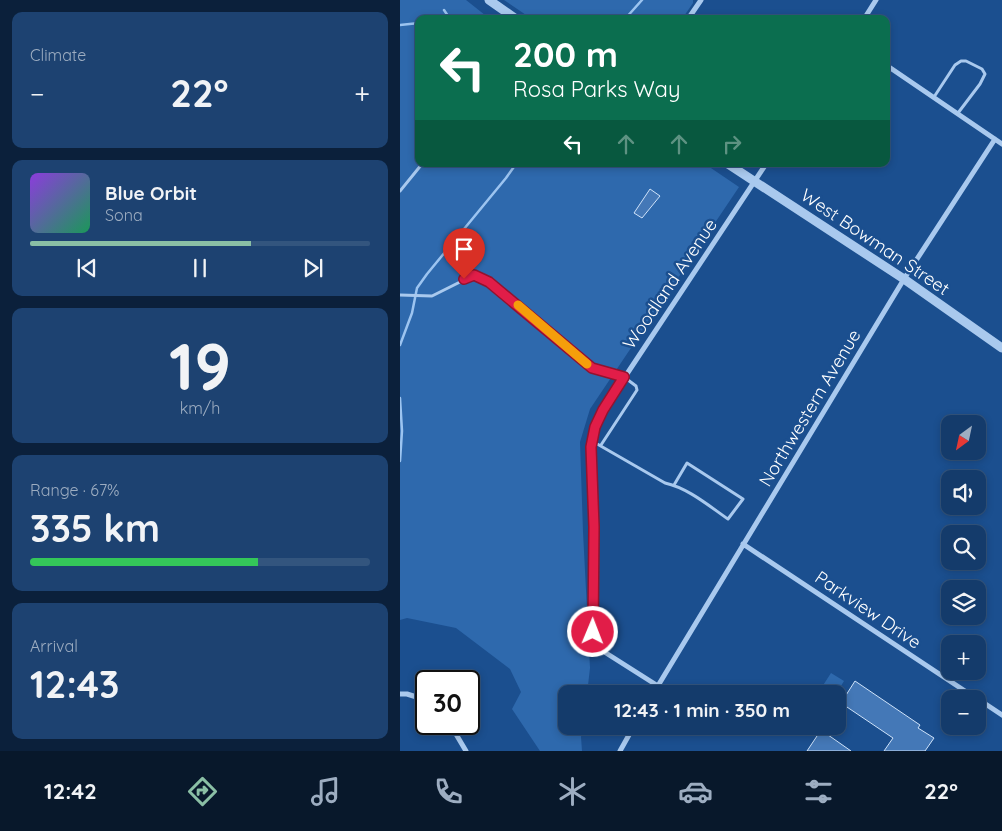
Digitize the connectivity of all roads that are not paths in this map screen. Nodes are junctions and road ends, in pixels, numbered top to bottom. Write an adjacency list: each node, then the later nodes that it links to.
1 (489, 0): 4 (street)
2 (701, 0): 5 (street)
3 (876, 0): 6 (street)
4 (510, 15)
5 (691, 15)
6 (867, 15)
7 (890, 68): 8 (street)
8 (934, 97): 9 (street); 9 (lane)
9 (958, 113): 10 (street)
10 (995, 139): 11 (street); 17 (street, Northwestern Avenue)
11 (1002, 144)
12 (419, 167): 16 (lane)
13 (733, 167): 15 (street, West Bowman Street)
14 (764, 167): 15 (street, Woodland Avenue)
15 (754, 181): 17 (street, West Bowman Street); 20 (street, Woodland Avenue)
16 (400, 190)
17 (904, 279): 19 (street, West Bowman Street); 24 (street, Northwestern Avenue)
18 (400, 295): 20 (lane)
19 (1002, 348)
20 (624, 377): 21 (street, Woodland Avenue); 22 (lane)
21 (592, 441): 22 (lane); 25 (street, Woodland Avenue)
22 (600, 445): 23 (lane)
23 (674, 485): 23 (lane)
24 (743, 544): 26 (street, Northwestern Avenue); 27 (street, Parkview Drive)
25 (656, 685)
26 (659, 685)
27 (963, 690)
28 (400, 694): 29 (street)
29 (415, 697)
30 (986, 705): 31 (street, Parkview Drive)
31 (1002, 716)
32 (457, 735): 34 (street)
33 (629, 735): 35 (street)
34 (466, 751)
35 (620, 751)

